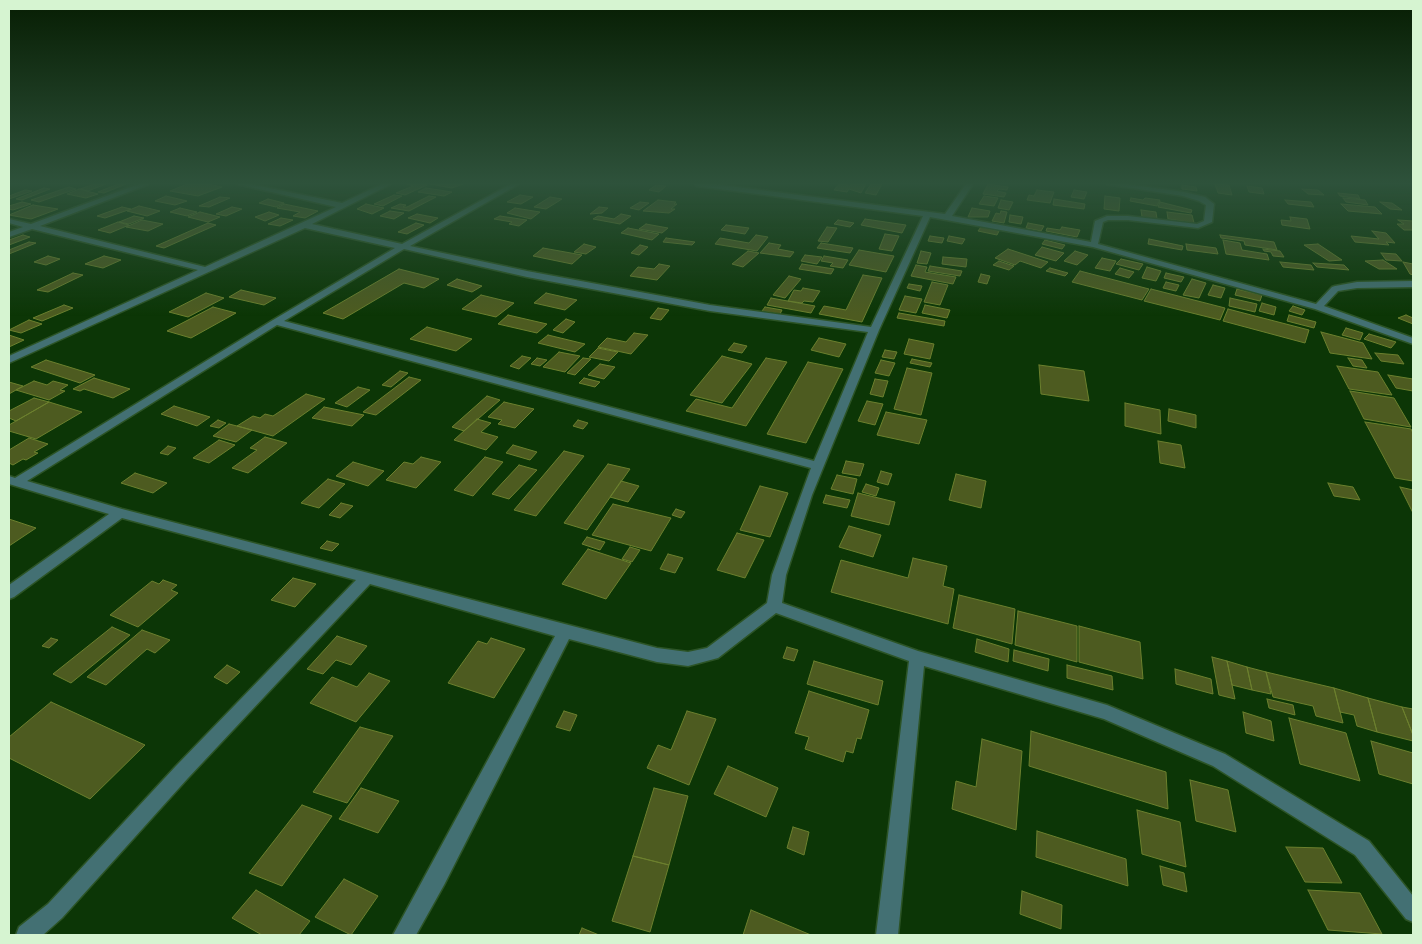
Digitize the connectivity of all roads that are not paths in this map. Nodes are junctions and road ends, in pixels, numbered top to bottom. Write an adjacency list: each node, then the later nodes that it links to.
1 (28, 228): 9 (street)
2 (35, 228): 12 (street)
3 (297, 228): 12 (street)
4 (319, 228): 11 (street)
5 (436, 228): 11 (street)
6 (921, 228): 16 (street)
7 (1005, 228): 10 (street)
8 (1098, 228): 10 (street)
9 (9, 235)
10 (1094, 245): 14 (street)
11 (404, 246): 15 (street); 16 (street)
12 (207, 270): 18 (street)
13 (1413, 284): 14 (street)
14 (1318, 307): 17 (street)
15 (276, 322): 19 (street); 20 (street)
16 (874, 330): 19 (street)
17 (1413, 341)
18 (9, 360)
19 (818, 466): 24 (street)
20 (13, 481): 21 (street)
21 (120, 513): 22 (street); 23 (street)
22 (367, 578): 25 (street); 28 (street)
23 (9, 593)
24 (774, 606): 25 (street); 26 (street)
25 (565, 632): 29 (street)
26 (917, 657): 27 (street); 30 (street)
27 (1413, 912)
28 (27, 935)
29 (404, 935)
30 (887, 935)

